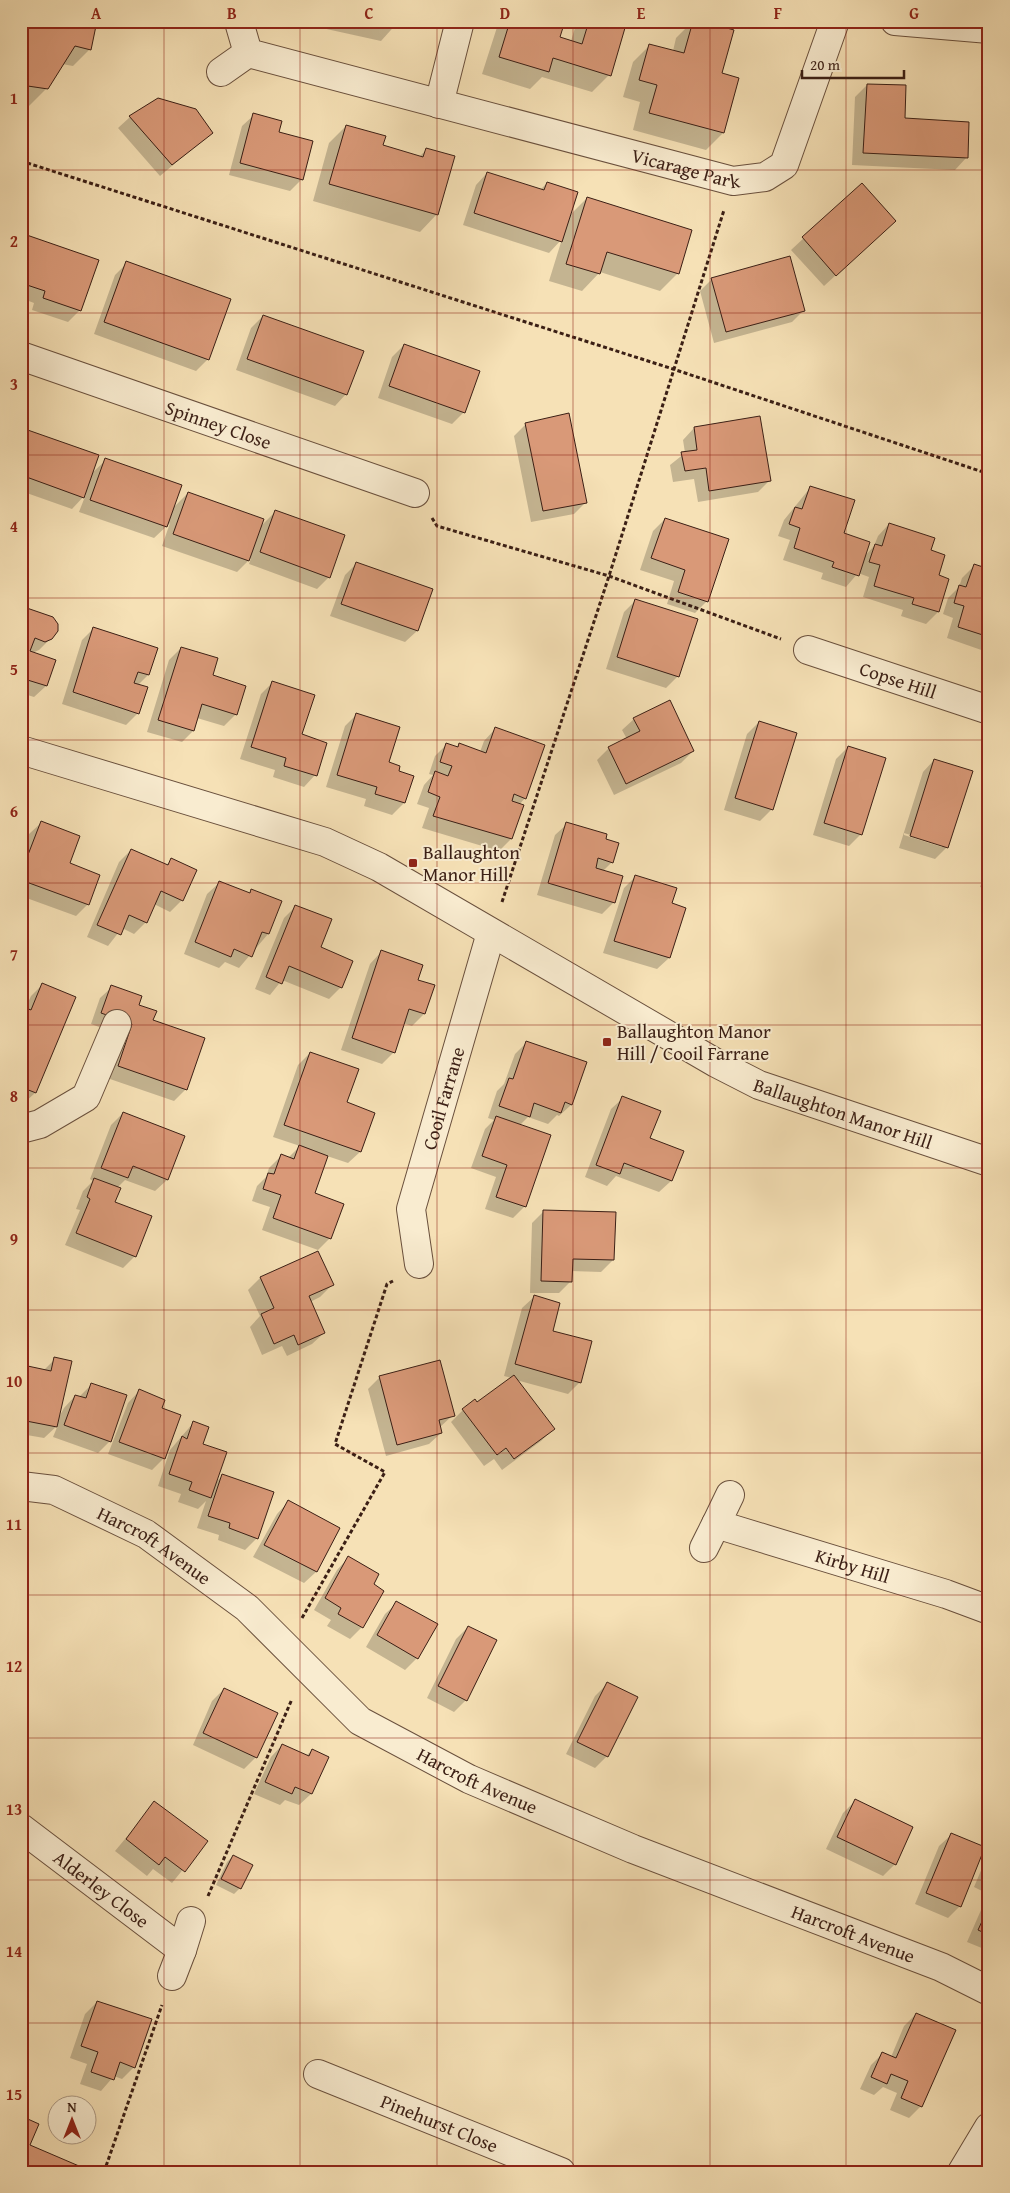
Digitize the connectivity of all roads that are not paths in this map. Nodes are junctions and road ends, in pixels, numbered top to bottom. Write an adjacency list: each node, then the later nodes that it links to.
1 (460, 21): 8 (street)
2 (835, 21): 8 (street, Vicarage Park)
3 (895, 21): 5 (street)
4 (239, 22): 6 (street)
5 (989, 29)
6 (248, 53): 7 (street); 8 (street, Vicarage Park)
7 (221, 72)
8 (439, 104)
9 (21, 356): 10 (street, Spinney Close)
10 (415, 493)
11 (808, 650): 12 (street, Copse Hill)
12 (989, 710)
13 (21, 750): 14 (street, Ballaughton Manor Hill)
14 (491, 933): 17 (street, Ballaughton Manor Hill); 18 (street, Cooil Farrane)
15 (117, 1024): 16 (street)
16 (21, 1129)
17 (989, 1162)
18 (419, 1264)
19 (21, 1486): 28 (street, Harcroft Avenue)
20 (730, 1495): 21 (street)
21 (716, 1524): 22 (street); 23 (street, Kirby Hill)
22 (704, 1548)
23 (989, 1610)
24 (21, 1828): 26 (street, Alderley Close)
25 (191, 1921): 26 (street)
26 (182, 1950): 27 (street)
27 (172, 1976)
28 (989, 1991)
29 (318, 2074): 31 (street, Pinehurst Close)
30 (989, 2128): 32 (street)
31 (561, 2172)
32 (962, 2172)

